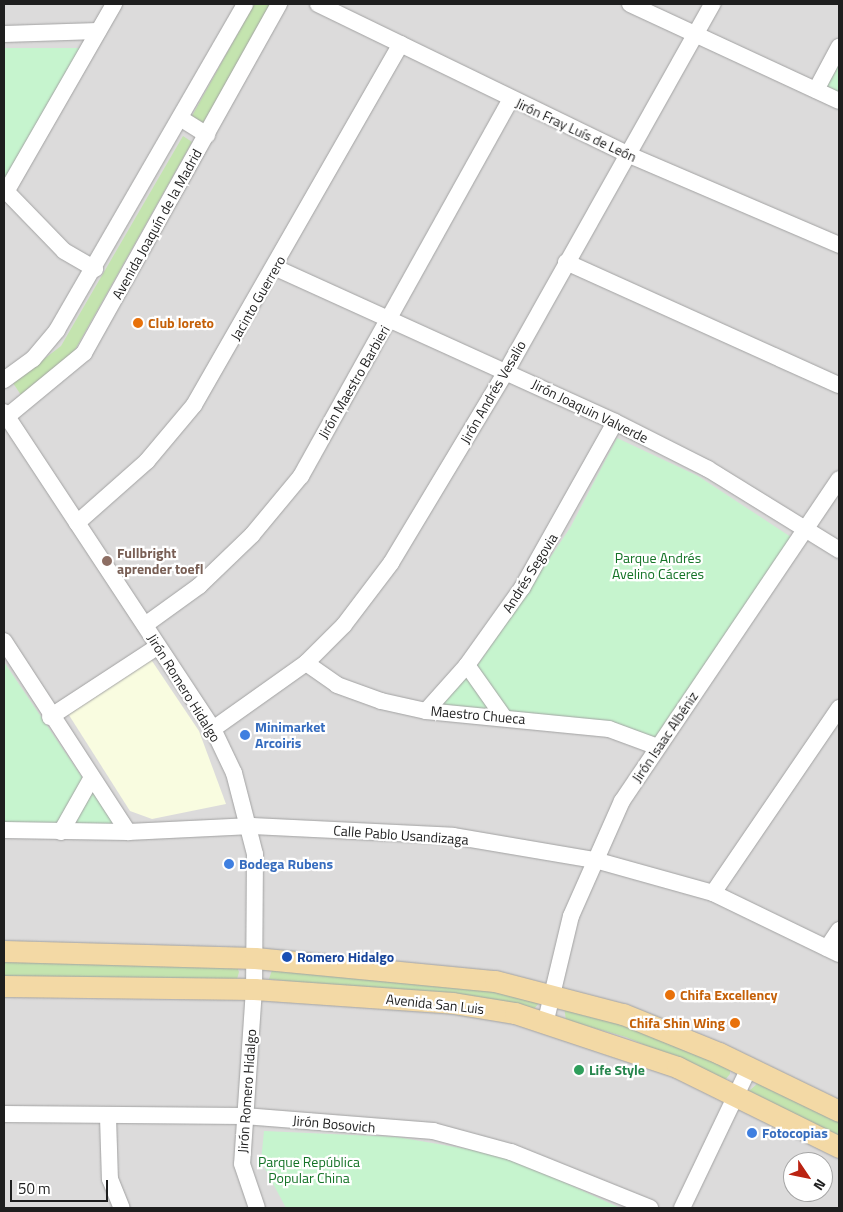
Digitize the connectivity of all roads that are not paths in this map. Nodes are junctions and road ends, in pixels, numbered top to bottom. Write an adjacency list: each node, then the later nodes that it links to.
1 (114, 4): 7 (street)
2 (245, 4): 15 (street)
3 (279, 4): 16 (street, Avenida Joaquín de la Madrid)
4 (318, 4): 10 (street, Jirón Fray Luís de León)
5 (630, 4): 8 (street)
6 (712, 4): 8 (street, Jirón Andrés Vesalio)
7 (98, 31): 9 (street); 18 (street)
8 (695, 33): 12 (street); 17 (street, Jirón Andrés Vesalio)
9 (4, 34)
10 (401, 44): 13 (street, Jirón Fray Luís de León); 21 (street, Jacinto Guerrero)
11 (839, 47): 12 (street)
12 (816, 90): 14 (street)
13 (511, 98): 17 (street, Jirón Fray Luís de León); 23 (street, Jirón Maestro Barbieri)
14 (839, 101)
15 (180, 118): 16 (street); 22 (street)
16 (207, 135): 27 (street, Avenida Joaquín de la Madrid)
17 (627, 154): 19 (street, Jirón Fray Luís de León); 20 (street, Jirón Andrés Vesalio)
18 (5, 191): 22 (street)
19 (839, 245)
20 (566, 262): 24 (street, Jirón Andrés Vesalio); 26 (street)
21 (276, 268): 23 (street, Jirón Joaquin Valverde); 30 (street, Jacinto Guerrero)
22 (95, 269): 25 (street)
23 (391, 317): 24 (street, Jirón Joaquin Valverde); 33 (street, Jirón Maestro Barbieri)
24 (507, 370): 28 (street, Jirón Joaquin Valverde); 36 (street, Jirón Andrés Vesalio)
25 (4, 380)
26 (839, 384)
27 (5, 416): 30 (street, Jirón Romero Hidalgo)
28 (615, 422): 31 (street, Jirón Joaquin Valverde); 37 (street, Andrés Segovia)
29 (839, 479): 31 (street, Jirón Isaac Albéniz)
30 (77, 523): 33 (street, Jirón Romero Hidalgo)
31 (806, 528): 32 (street, Jirón Joaquin Valverde); 43 (street, Jirón Isaac Albéniz)
32 (839, 550)
33 (145, 626): 35 (street, Jirón Romero Hidalgo)
34 (4, 642): 41 (street)
35 (157, 647): 41 (street); 42 (street, Jirón Romero Hidalgo)
36 (306, 662): 39 (street, Maestro Chueca); 42 (street, Jirón Andrés Vesalio)
37 (467, 665): 39 (street, Andrés Segovia); 40 (street)
38 (839, 708): 50 (street)
39 (426, 711): 40 (street, Maestro Chueca)
40 (503, 716): 43 (street, Maestro Chueca)
41 (50, 717): 44 (street)
42 (212, 729): 45 (street, Jirón Romero Hidalgo)
43 (658, 747): 49 (street, Jirón Isaac Albéniz)
44 (91, 779): 47 (street); 48 (street)
45 (252, 826): 48 (street, Calle Pablo Usandizaga); 49 (street, Calle Pablo Usandizaga); 54 (street, Jirón Romero Hidalgo)
46 (4, 830): 47 (street, Calle Pablo Usandizaga)
47 (62, 832): 48 (street, Calle Pablo Usandizaga)
48 (128, 832)
49 (595, 860): 50 (street, Calle Pablo Usandizaga); 57 (street, Jirón Isaac Albéniz)
50 (713, 893): 53 (street, Calle Pablo Usandizaga)
51 (839, 930): 53 (street)
52 (4, 951): 54 (main road)
53 (833, 951)
54 (255, 958): 56 (street, Jirón Romero Hidalgo); 57 (main road)
55 (4, 986): 56 (main road, Avenida San Luis)
56 (254, 989): 58 (main road, Avenida San Luis); 63 (street, Jirón Romero Hidalgo)
57 (552, 992): 58 (street, Jirón Isaac Albéniz); 59 (main road)
58 (546, 1020): 60 (main road, Avenida San Luis)
59 (749, 1068): 60 (street); 61 (main road)
60 (736, 1096): 65 (main road, Avenida San Luis); 69 (street)
61 (839, 1111)
62 (4, 1114): 64 (street, Jirón Bosovich)
63 (244, 1116): 64 (street, Jirón Bosovich); 67 (street, Jirón Romero Hidalgo); 68 (street, Jirón Bosovich)
64 (108, 1117): 66 (street)
65 (839, 1147)
66 (122, 1208)
67 (257, 1208)
68 (650, 1208)
69 (682, 1208)

